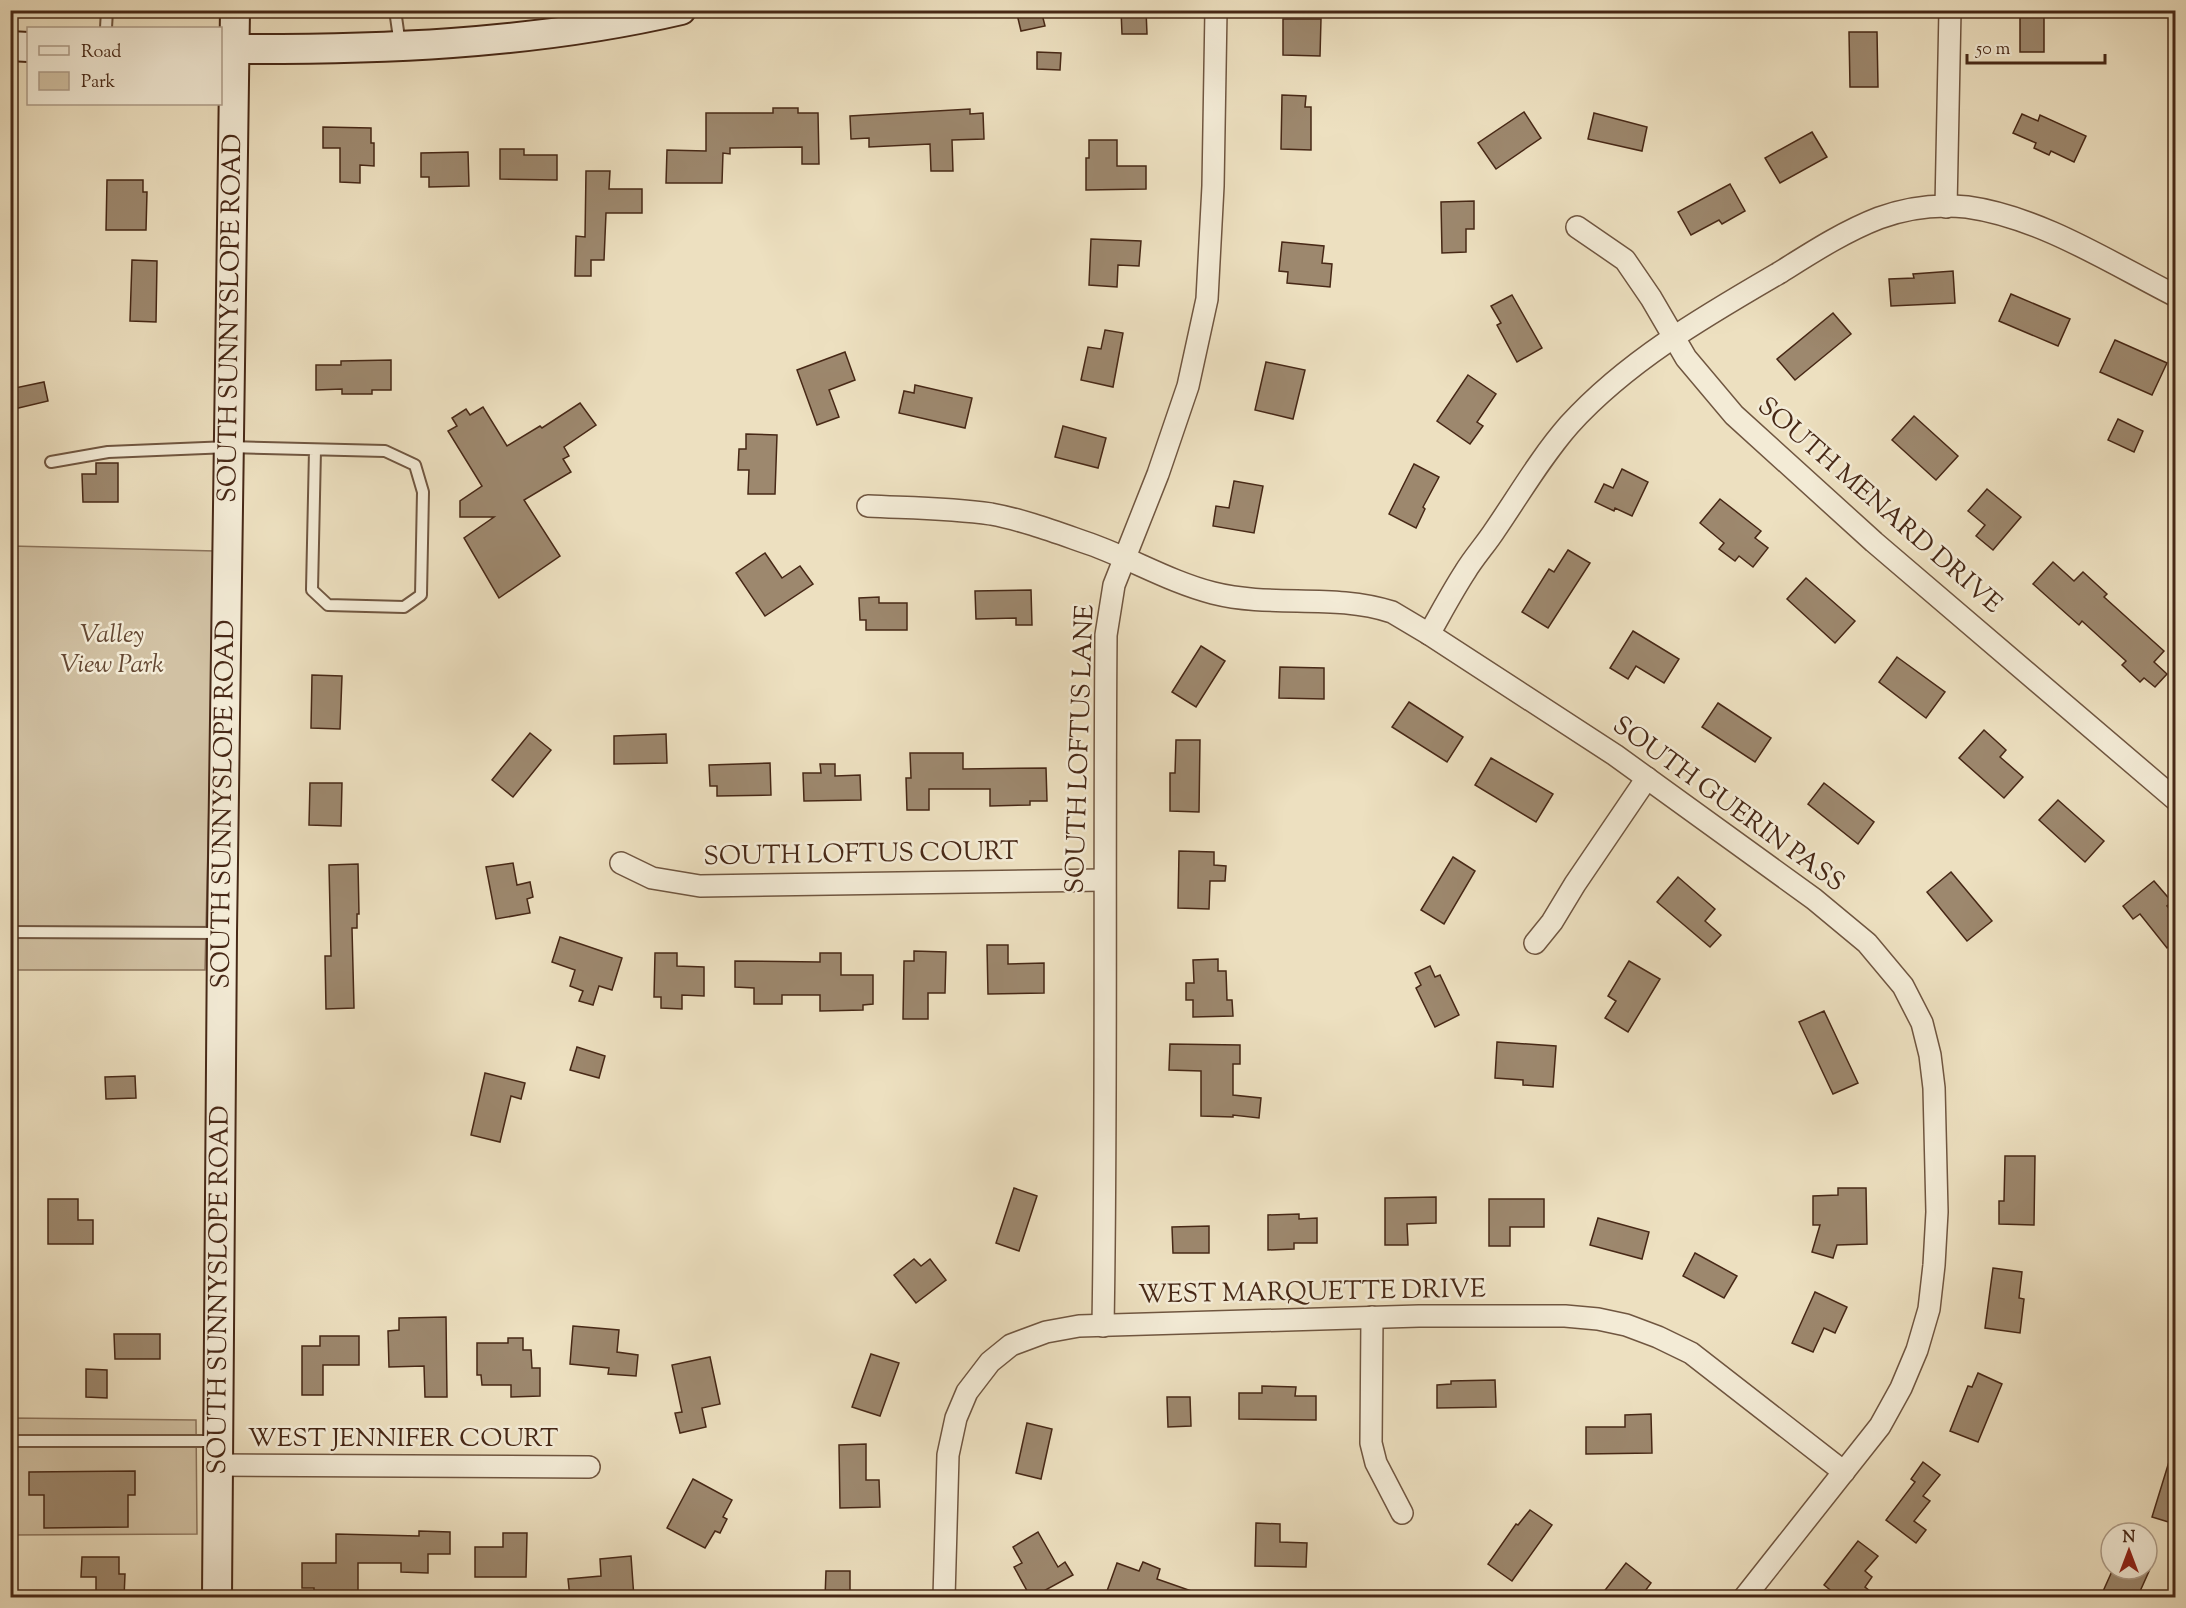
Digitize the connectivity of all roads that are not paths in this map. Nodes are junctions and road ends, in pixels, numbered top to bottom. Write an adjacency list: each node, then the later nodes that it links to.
1 (107, 10): 7 (lane)
2 (235, 10): 11 (street, SOUTH SUNNYSLOPE ROAD)
3 (395, 10): 8 (lane)
4 (681, 10): 8 (street)
5 (1216, 10): 20 (street, SOUTH LOFTUS LANE)
6 (1950, 10): 12 (street)
7 (106, 27)
8 (400, 45): 11 (street)
9 (10, 46): 10 (street)
10 (27, 47)
11 (228, 49): 16 (street, SOUTH SUNNYSLOPE ROAD)
12 (1946, 207): 14 (street); 15 (street)
13 (1577, 227): 15 (street, SOUTH MENARD DRIVE)
14 (2175, 296)
15 (1674, 338): 21 (street); 23 (street, SOUTH MENARD DRIVE)
16 (229, 447): 17 (lane); 18 (lane); 27 (street, SOUTH SUNNYSLOPE ROAD)
17 (315, 450): 17 (lane)
18 (51, 462)
19 (868, 507): 20 (street, SOUTH GUERIN PASS)
20 (1124, 558): 21 (street, SOUTH GUERIN PASS); 25 (street, SOUTH LOFTUS LANE)
21 (1429, 633): 22 (street, SOUTH GUERIN PASS)
22 (1647, 778): 28 (street); 34 (street, SOUTH GUERIN PASS)
23 (2175, 800)
24 (621, 863): 25 (street, SOUTH LOFTUS COURT)
25 (1104, 880): 30 (street, SOUTH LOFTUS LANE)
26 (10, 932): 27 (lane)
27 (222, 933): 32 (street, SOUTH SUNNYSLOPE ROAD)
28 (1535, 943)
29 (1372, 1317): 30 (street, WEST MARQUETTE DRIVE); 34 (street, WEST MARQUETTE DRIVE); 35 (street)
30 (1103, 1326): 37 (street, WEST MARQUETTE DRIVE)
31 (10, 1441): 32 (lane)
32 (218, 1453): 33 (street, WEST JENNIFER COURT); 36 (street, SOUTH SUNNYSLOPE ROAD)
33 (588, 1467)
34 (1844, 1472): 38 (street, SOUTH GUERIN PASS)
35 (1402, 1513)
36 (217, 1598)
37 (944, 1598)
38 (1744, 1598)

